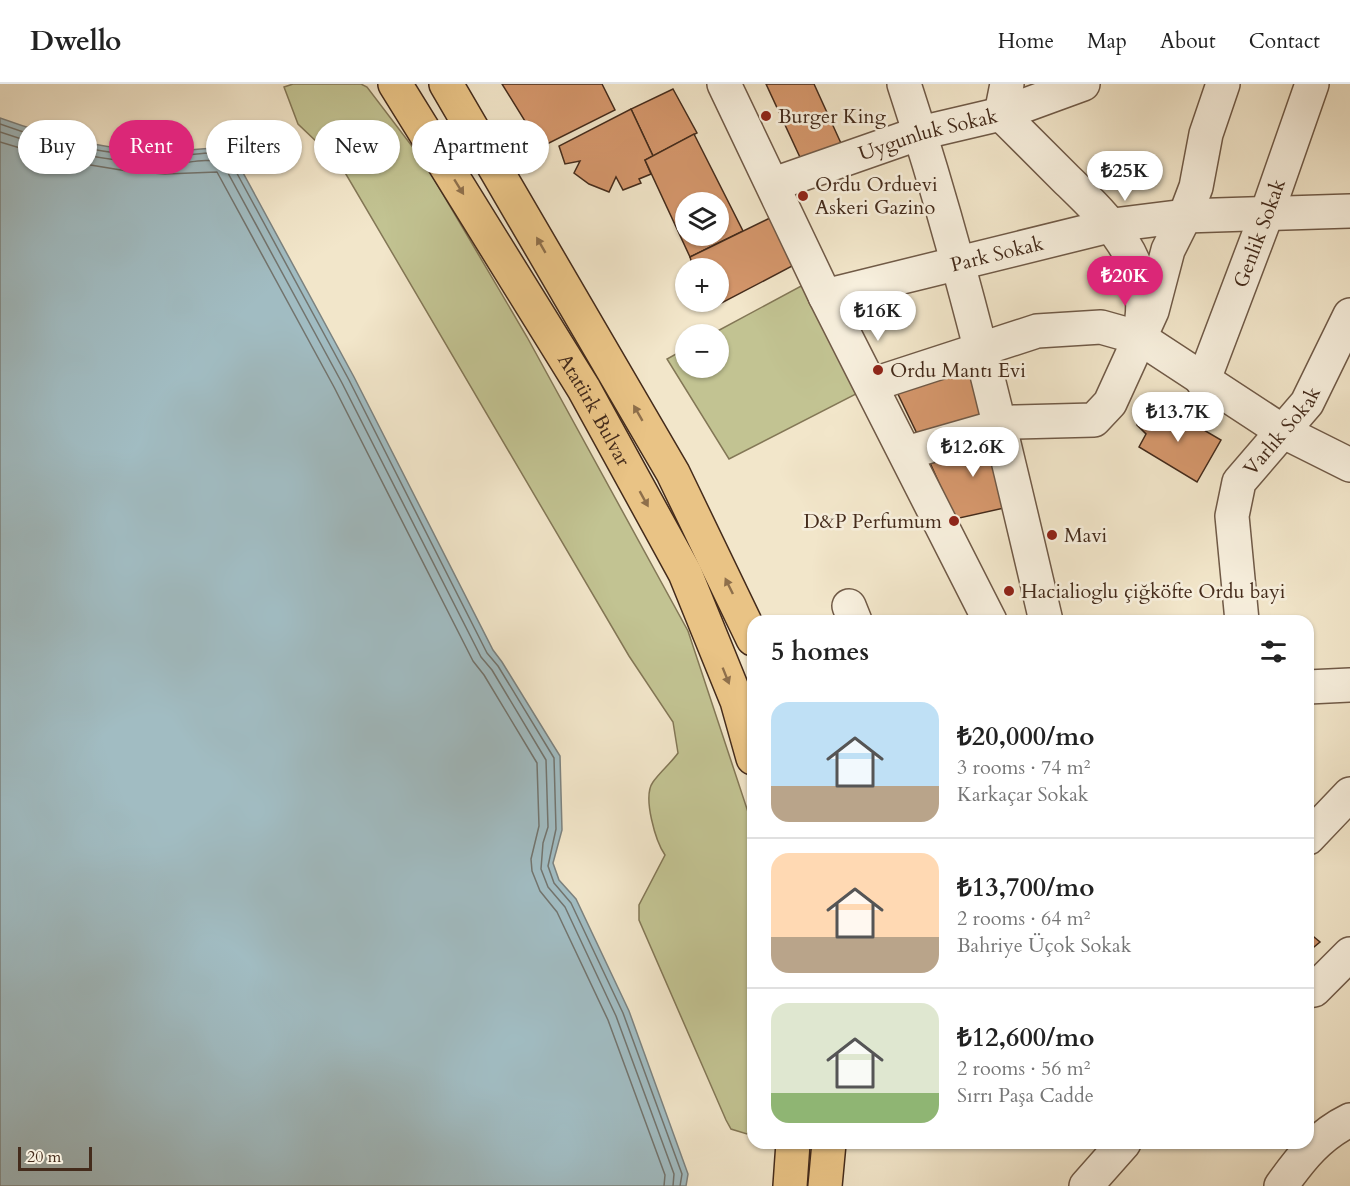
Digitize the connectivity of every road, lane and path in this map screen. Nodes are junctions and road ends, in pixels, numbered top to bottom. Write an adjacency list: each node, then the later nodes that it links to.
1 (394, 84): 32 (highway, Atatürk Bulvar, one-way to 32)
2 (446, 84): 29 (highway, Atatürk Bulvar, one-way to 2)
3 (724, 84): 10 (street)
4 (904, 84): 9 (street)
5 (1083, 84): 8 (street, Uygunluk Sokak)
6 (1222, 84): 13 (street)
7 (1311, 84): 12 (street, Genlik Sokak)
8 (1004, 99): 9 (street, Uygunluk Sokak); 14 (street)
9 (920, 133): 10 (street, Uygunluk Sokak); 15 (street)
10 (774, 184): 16 (street)
11 (1350, 211): 12 (street, Park Sokak)
12 (1267, 213): 13 (street, Park Sokak); 20 (street, Genlik Sokak)
13 (1185, 216): 14 (street, Park Sokak); 18 (street)
14 (1113, 225): 15 (street, Park Sokak); 18 (street)
15 (957, 264): 16 (street, Park Sokak); 19 (street)
16 (825, 296): 21 (street)
17 (1350, 315): 23 (street, Varlık Sokak)
18 (1140, 338): 19 (street); 20 (street); 22 (street)
19 (980, 348): 21 (street); 22 (street)
20 (1203, 382): 23 (street)
21 (872, 385): 24 (street)
22 (1001, 426): 24 (street); 27 (street)
23 (1282, 431): 25 (street); 28 (street, Varlık Sokak)
24 (906, 453): 26 (street)
25 (1350, 470)
26 (987, 615)
27 (1045, 615)
28 (1241, 615)
29 (747, 627)
30 (1350, 685): 31 (street)
31 (1314, 687)
32 (747, 737)
33 (1350, 794): 34 (street)
34 (1314, 832)
35 (1350, 954): 36 (street)
36 (1314, 990)
37 (1350, 1120): 38 (street)
38 (1314, 1144)
39 (793, 1149): 44 (highway)
40 (828, 1149): 45 (highway)
41 (1120, 1149): 46 (street)
42 (1124, 1149): 47 (street)
43 (1309, 1149): 48 (street)
44 (790, 1186)
45 (825, 1186)
46 (1086, 1186)
47 (1115, 1186)
48 (1281, 1186)

